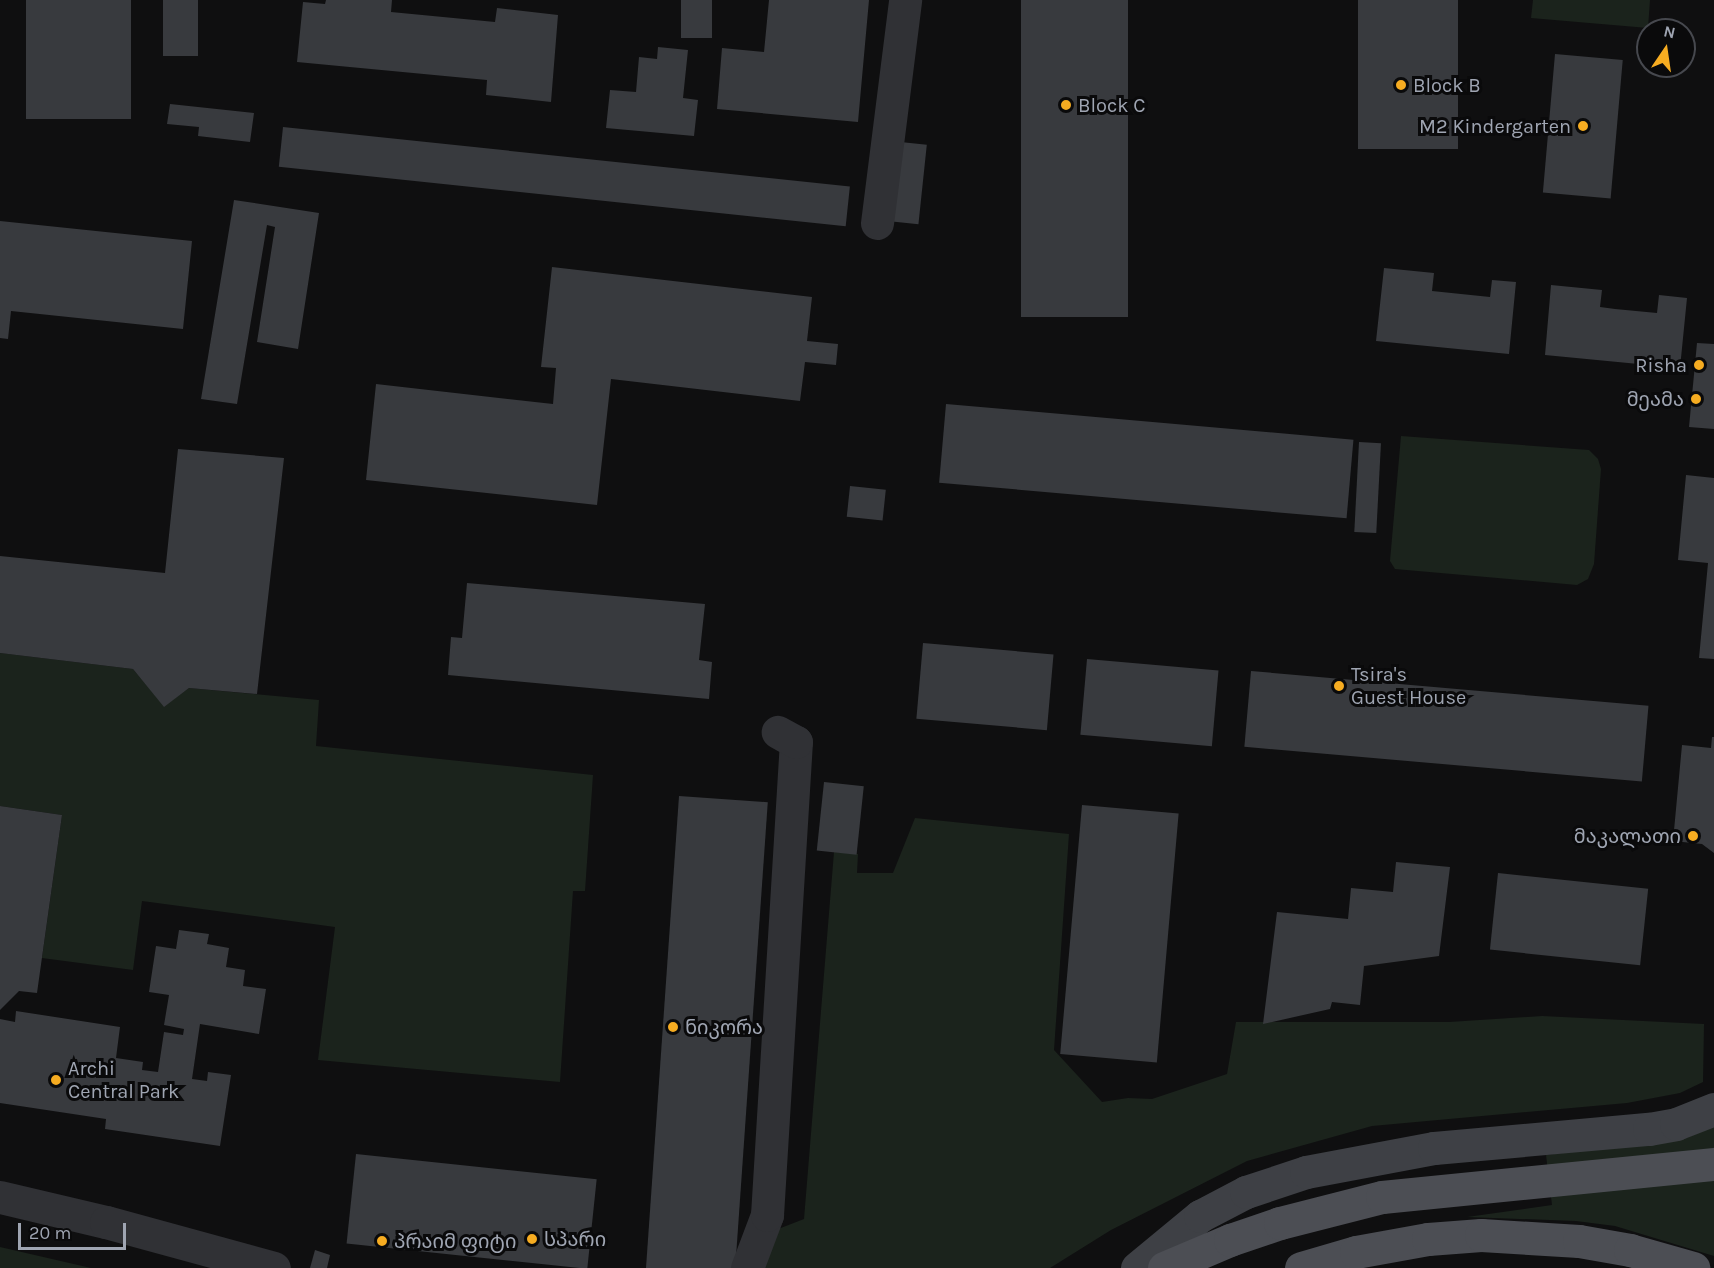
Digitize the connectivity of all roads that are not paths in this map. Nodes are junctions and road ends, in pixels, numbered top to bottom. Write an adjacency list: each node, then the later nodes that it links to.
1 (905, 0): 2 (street)
2 (877, 223)
3 (778, 732): 8 (street)
4 (1714, 1108): 9 (main road)
5 (1714, 1164): 10 (main road)
6 (0, 1197): 7 (street)
7 (274, 1268)
8 (747, 1268)
9 (1137, 1268)
10 (1164, 1268)
11 (1301, 1268): 12 (main road)
12 (1693, 1268)

